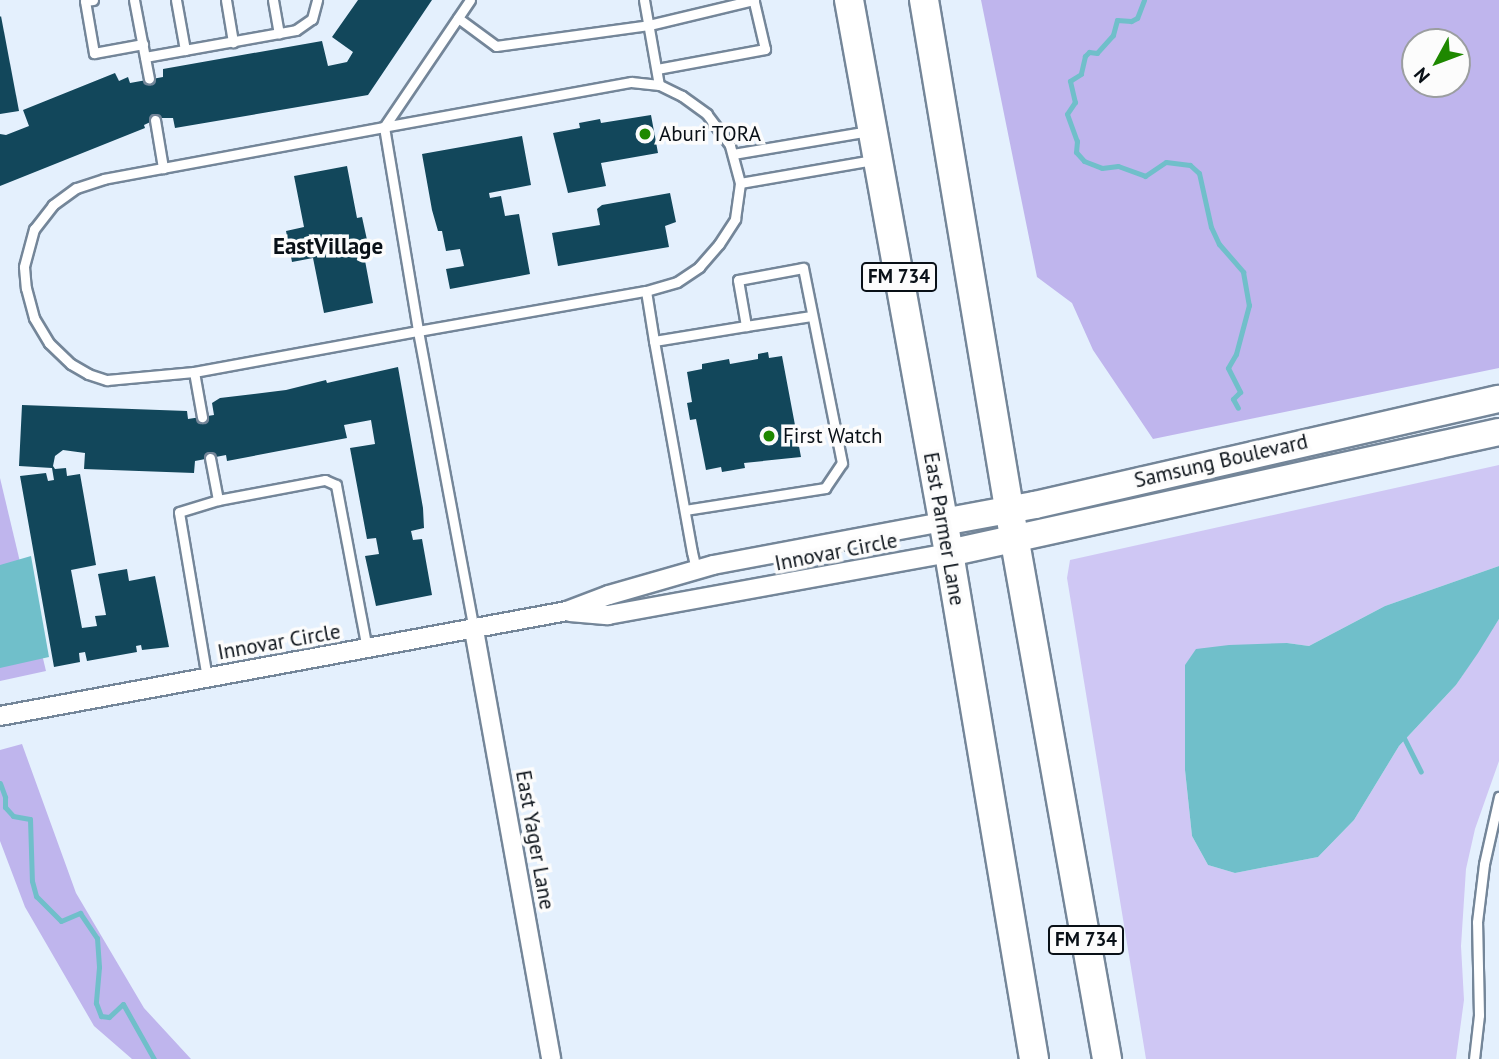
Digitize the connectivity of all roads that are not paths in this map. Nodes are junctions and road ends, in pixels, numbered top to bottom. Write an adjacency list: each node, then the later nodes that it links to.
1 (93, 0): 16 (lane)
2 (134, 0): 16 (lane)
3 (176, 0): 17 (lane)
4 (226, 0): 15 (lane)
5 (273, 0): 14 (lane)
6 (470, 0): 12 (lane)
7 (645, 0): 13 (lane)
8 (849, 0): 24 (main road, East Parmer Lane / FM 734)
9 (924, 0): 40 (main road, FM 734)
10 (754, 1): 13 (lane); 19 (lane)
11 (318, 2): 14 (lane)
12 (458, 18): 13 (lane); 23 (lane)
13 (649, 24): 19 (lane)
14 (279, 33): 15 (lane)
15 (233, 42): 17 (lane)
16 (142, 44): 18 (lane)
17 (185, 50): 18 (lane)
18 (145, 57): 20 (lane)
19 (657, 69): 21 (lane)
20 (149, 79)
21 (659, 85): 23 (lane); 25 (lane)
22 (155, 120): 27 (lane)
23 (383, 127): 27 (lane); 32 (lane)
24 (873, 131): 25 (lane); 26 (main road, East Parmer Lane / FM 734)
25 (733, 154): 28 (lane)
26 (878, 159): 28 (lane); 42 (main road, East Parmer Lane / FM 734)
27 (163, 168): 34 (lane)
28 (740, 183): 29 (lane)
29 (646, 291): 32 (lane); 33 (lane)
30 (811, 316): 31 (lane); 31 (lane); 41 (lane)
31 (746, 326): 33 (lane)
32 (418, 331): 34 (lane); 47 (lane)
33 (654, 341): 41 (lane)
34 (194, 372): 36 (lane)
35 (1499, 399): 40 (street, Samsung Boulevard)
36 (202, 417)
37 (1499, 432): 43 (street, Samsung Boulevard)
38 (210, 458): 39 (lane)
39 (218, 500): 48 (lane); 49 (lane)
40 (1009, 508): 42 (street, Samsung Boulevard); 43 (main road, FM 734)
41 (685, 510): 45 (lane)
42 (943, 522): 44 (main road, East Parmer Lane / FM 734); 45 (street, Innovar Circle)
43 (1014, 539): 44 (street, Samsung Boulevard); 54 (main road, FM 734)
44 (949, 553): 46 (street, Innovar Circle); 53 (main road, East Parmer Lane / FM 734)
45 (696, 569): 46 (street, Innovar Circle)
46 (566, 611): 47 (street, Innovar Circle)
47 (474, 630): 48 (street, Innovar Circle); 52 (street, East Yager Lane)
48 (367, 649): 49 (street, Innovar Circle)
49 (207, 678): 50 (street, Innovar Circle)
50 (0, 716)
51 (1499, 797): 55 (lane)
52 (551, 1059)
53 (1034, 1059)
54 (1107, 1059)
55 (1474, 1059)

